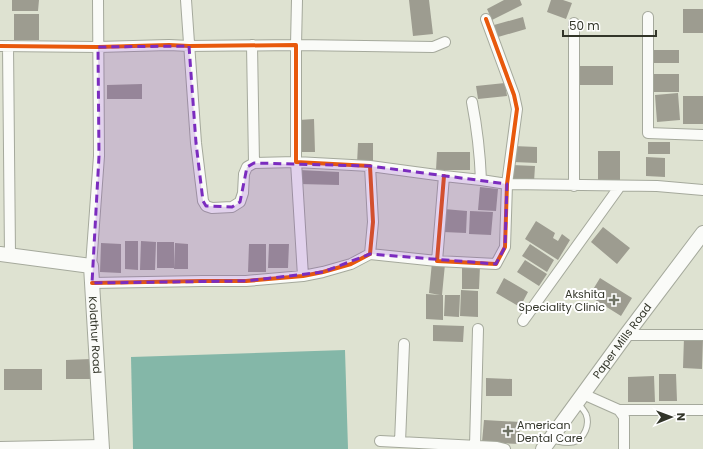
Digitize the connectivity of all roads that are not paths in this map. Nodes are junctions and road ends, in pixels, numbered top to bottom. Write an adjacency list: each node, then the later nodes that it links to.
1 (98, 0): 12 (street)
2 (186, 0): 11 (street)
3 (297, 0): 9 (street)
4 (648, 17): 14 (street)
5 (486, 19): 20 (street)
6 (574, 23): 21 (street)
7 (445, 42): 9 (street)
8 (252, 45): 9 (street); 11 (street); 16 (street)
9 (296, 45): 15 (street)
10 (4, 46): 12 (street); 25 (street)
11 (189, 46): 12 (street); 16 (street)
12 (98, 47): 28 (street)
13 (472, 102): 19 (street)
14 (703, 135)
15 (296, 162): 16 (street); 17 (street); 29 (street)
16 (254, 163)
17 (370, 166): 18 (street); 26 (street)
18 (444, 176): 19 (street); 27 (street)
19 (481, 180): 20 (street)
20 (508, 184): 21 (street); 27 (street)
21 (574, 186): 22 (street)
22 (620, 186): 23 (street); 31 (street)
23 (703, 190)
24 (703, 233): 33 (main road, Paper Mills Road)
25 (5, 254): 28 (main road)
26 (370, 254): 27 (street); 29 (street)
27 (437, 261)
28 (91, 266): 30 (main road, Kolathur Road)
29 (303, 276): 30 (street)
30 (92, 283): 44 (main road, Kolathur Road)
31 (523, 321)
32 (478, 329): 42 (street)
33 (626, 335): 34 (street); 36 (main road, Paper Mills Road)
34 (703, 335)
35 (404, 344): 40 (street)
36 (580, 398): 37 (street); 41 (main road, Paper Mills Road); 41 (lane)
37 (619, 410): 38 (street); 46 (street)
38 (703, 410)
39 (380, 441): 40 (street)
40 (405, 444): 42 (street)
41 (546, 444)
42 (475, 446): 45 (street)
43 (0, 447): 44 (street)
44 (102, 447)
45 (505, 449)
46 (624, 449)

